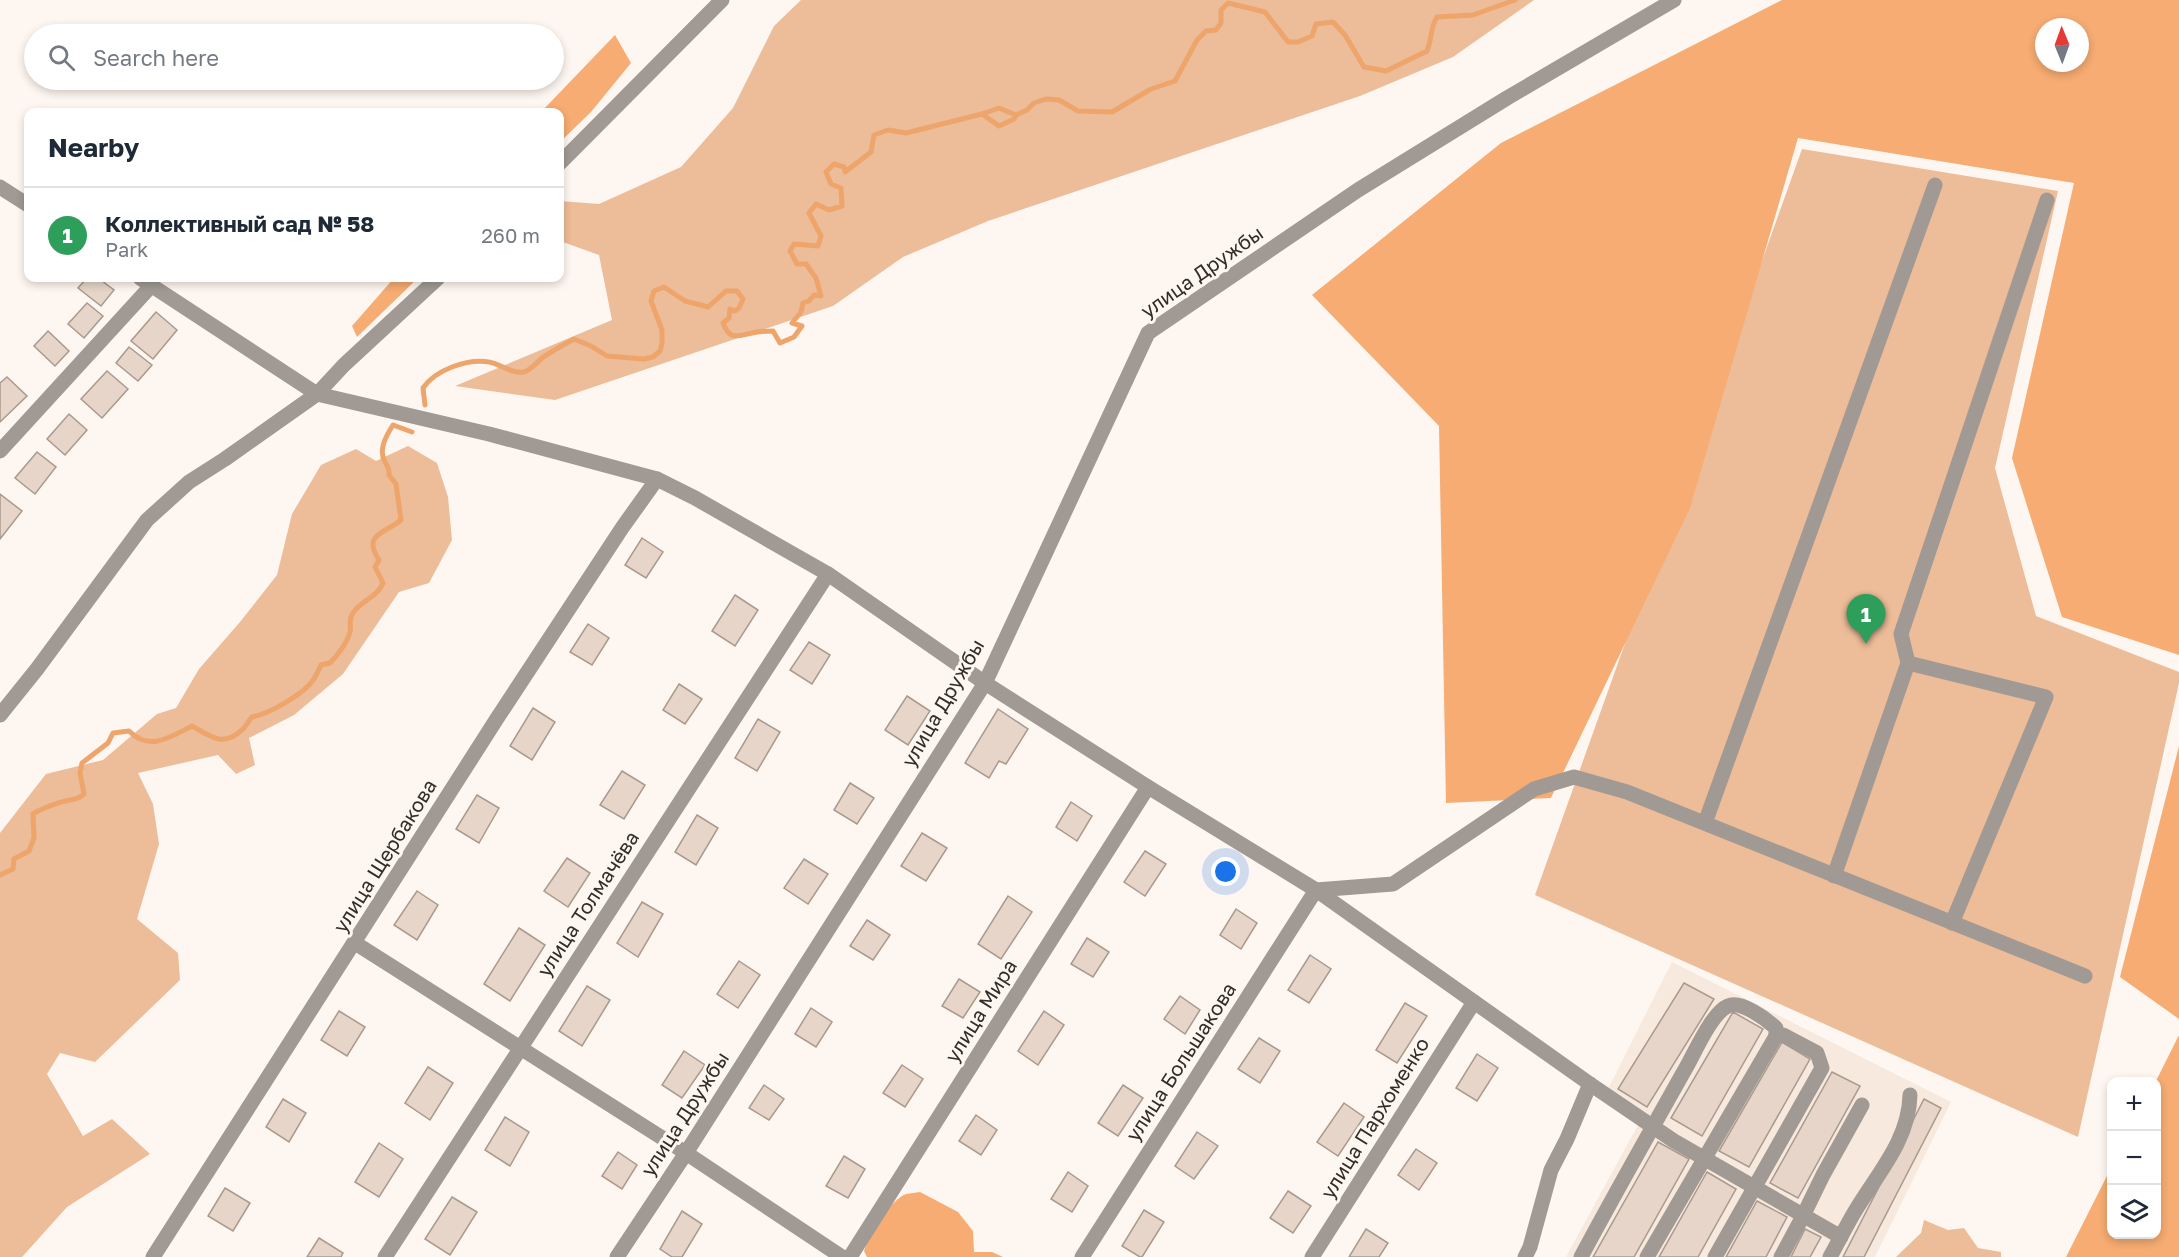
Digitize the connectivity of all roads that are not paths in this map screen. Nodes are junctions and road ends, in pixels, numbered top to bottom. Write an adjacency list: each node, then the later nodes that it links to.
1 (722, 0): 3 (street)
2 (1674, 0): 16 (street, улица Дружбы)
3 (564, 159)
4 (1935, 185): 19 (street)
5 (0, 187): 7 (street)
6 (2047, 200): 15 (street)
7 (24, 202)
8 (145, 282): 12 (street)
9 (148, 282): 11 (street)
10 (434, 282): 11 (street)
11 (317, 394): 13 (street); 17 (street)
12 (0, 451)
13 (657, 479): 14 (street); 23 (street, улица Щербакова)
14 (828, 574): 16 (street); 27 (street, улица Толмачёва)
15 (1908, 663): 20 (street); 22 (street)
16 (985, 682): 18 (street); 32 (street, улица Дружбы)
17 (0, 715)
18 (1148, 787): 21 (street); 41 (street, улица Мира)
19 (1705, 823): 20 (street); 21 (street)
20 (1834, 876): 22 (street)
21 (1316, 890): 25 (street); 42 (street, улица Большакова)
22 (1952, 923): 24 (street)
23 (355, 943): 27 (street); 37 (street, улица Щербакова)
24 (2085, 976)
25 (1474, 1002): 28 (street); 43 (street, улица Пархоменко)
26 (1776, 1036): 31 (street); 33 (street); 34 (street)
27 (520, 1047): 32 (street); 38 (street, улица Толмачёва)
28 (1590, 1084): 31 (street); 44 (street)
29 (1910, 1095): 36 (street)
30 (1862, 1105): 35 (street)
31 (1652, 1126): 33 (street); 45 (street)
32 (686, 1153): 39 (street, улица Дружбы); 40 (street)
33 (1704, 1158): 34 (street); 46 (street)
34 (1754, 1188): 35 (street); 47 (street)
35 (1803, 1216): 36 (street); 48 (street)
36 (1841, 1237): 49 (street)
37 (153, 1257)
38 (385, 1257)
39 (617, 1257)
40 (842, 1257)
41 (850, 1257)
42 (1082, 1257)
43 (1312, 1257)
44 (1525, 1257)
45 (1581, 1257)
46 (1647, 1257)
47 (1715, 1257)
48 (1781, 1257)
49 (1830, 1257)

